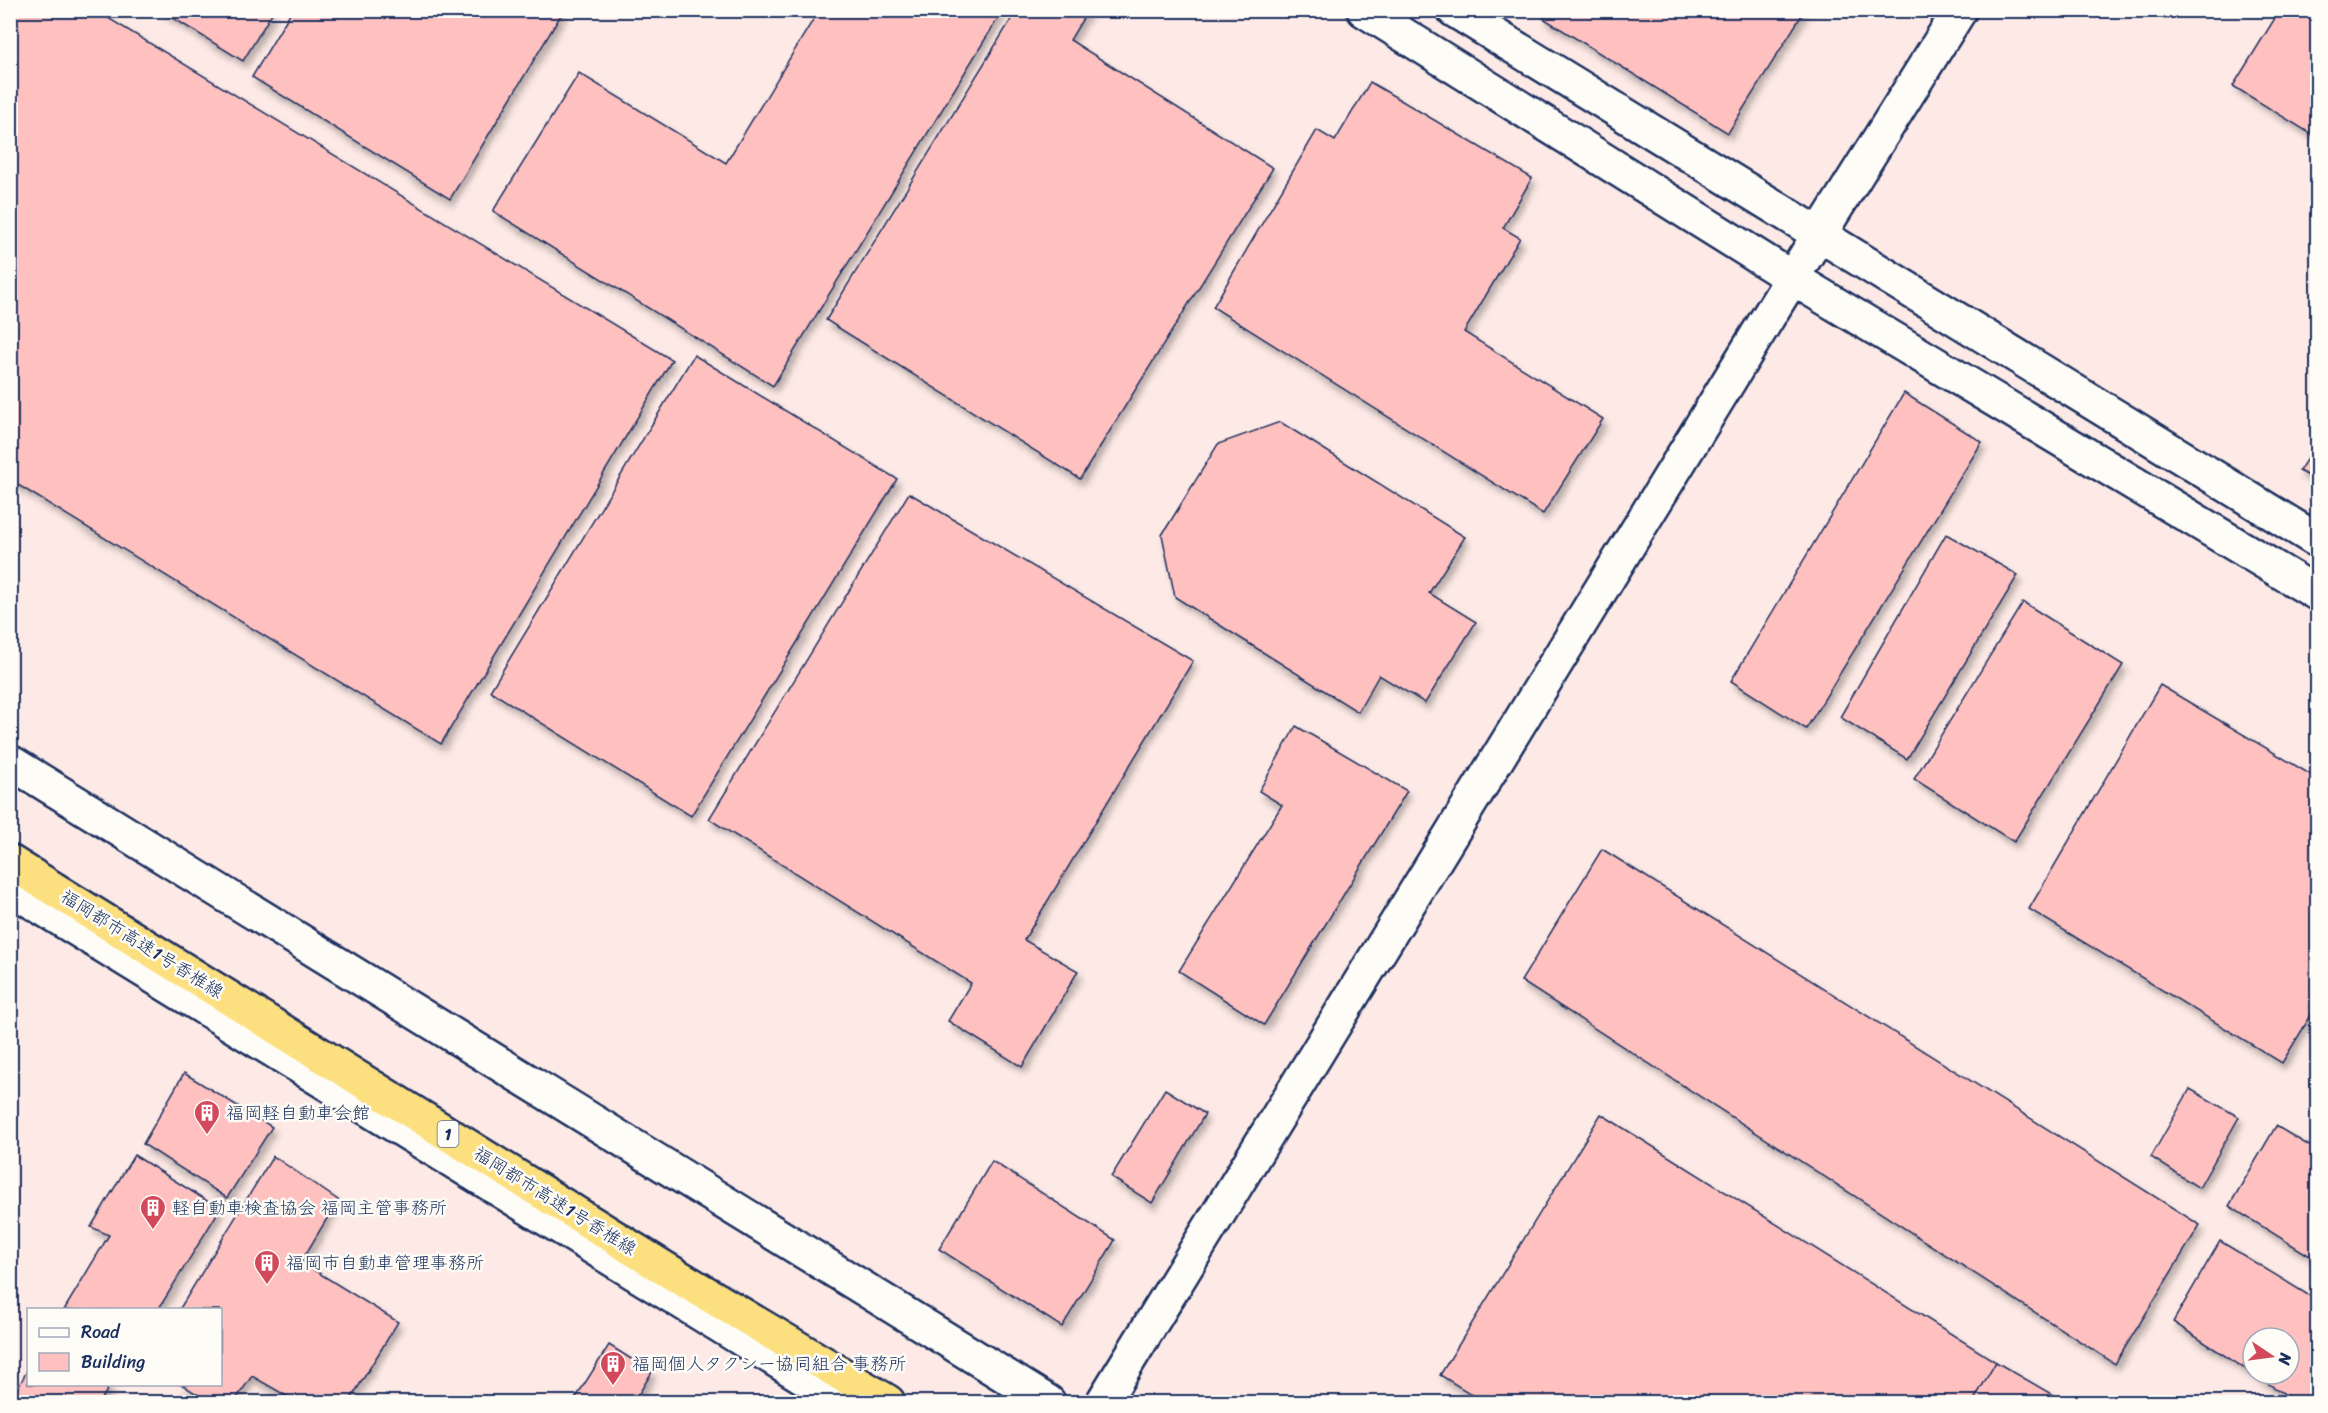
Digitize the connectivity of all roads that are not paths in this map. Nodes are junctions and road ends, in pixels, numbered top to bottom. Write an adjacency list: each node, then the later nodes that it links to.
1 (1364, 10): 5 (street)
2 (1454, 10): 4 (street)
3 (1960, 10): 4 (street)
4 (1820, 236): 5 (street); 6 (street)
5 (1792, 278): 7 (street); 16 (street)
6 (2318, 541)
7 (2318, 594)
8 (10, 762): 15 (street)
9 (10, 862): 14 (highway, 福岡都市高速1号香椎線 / 1)
10 (10, 878): 13 (highway, 福岡都市高速1号香椎線 / 1)
11 (10, 888): 12 (street)
12 (844, 1402)
13 (857, 1402)
14 (888, 1402)
15 (1048, 1402)
16 (1103, 1402)

